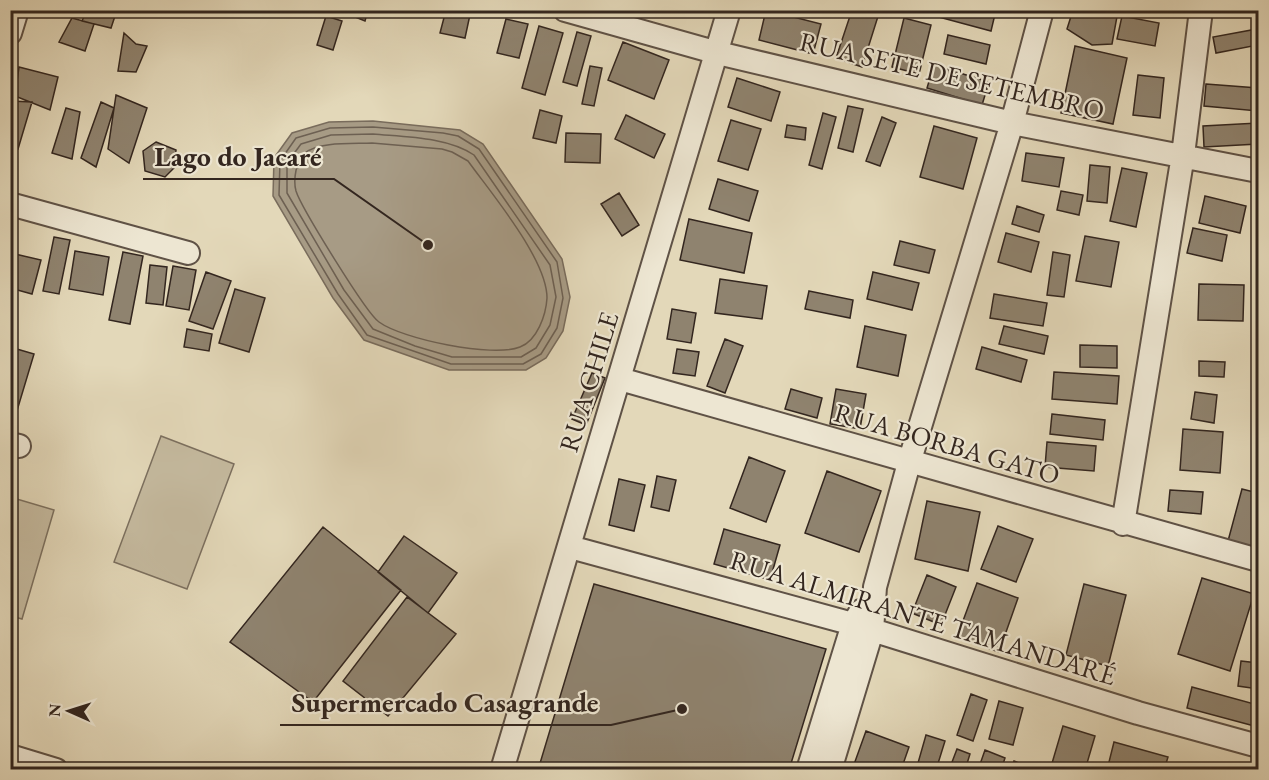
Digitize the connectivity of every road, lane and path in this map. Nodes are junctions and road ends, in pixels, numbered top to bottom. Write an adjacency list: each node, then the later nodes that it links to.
1 (17, 10): 6 (street)
2 (565, 10): 7 (street, RUA SETE DE SETEMBRO)
3 (729, 10): 7 (street, RUA CHILE)
4 (1041, 10): 8 (street)
5 (1201, 10): 9 (street)
6 (10, 33)
7 (718, 53): 8 (street, RUA SETE DE SETEMBRO); 13 (street, RUA CHILE)
8 (1012, 123): 9 (street, RUA SETE DE SETEMBRO); 14 (street)
9 (1184, 154): 10 (street, RUA SETE DE SETEMBRO); 15 (street)
10 (1258, 171)
11 (10, 204): 12 (street)
12 (188, 253)
13 (620, 379): 14 (street, RUA BORBA GATO); 16 (street, RUA CHILE)
14 (909, 463): 15 (street, RUA BORBA GATO); 18 (street)
15 (1123, 524): 17 (street, RUA BORBA GATO)
16 (570, 547): 18 (street, RUA ALMIRANTE TAMANDARÉ); 22 (street, RUA CHILE)
17 (1258, 561)
18 (863, 627): 19 (street, RUA ALMIRANTE TAMANDARÉ); 23 (street); 24 (street)
19 (1258, 746)
20 (10, 756): 21 (street)
21 (56, 770)
22 (502, 770)
23 (808, 770)
24 (830, 770)

